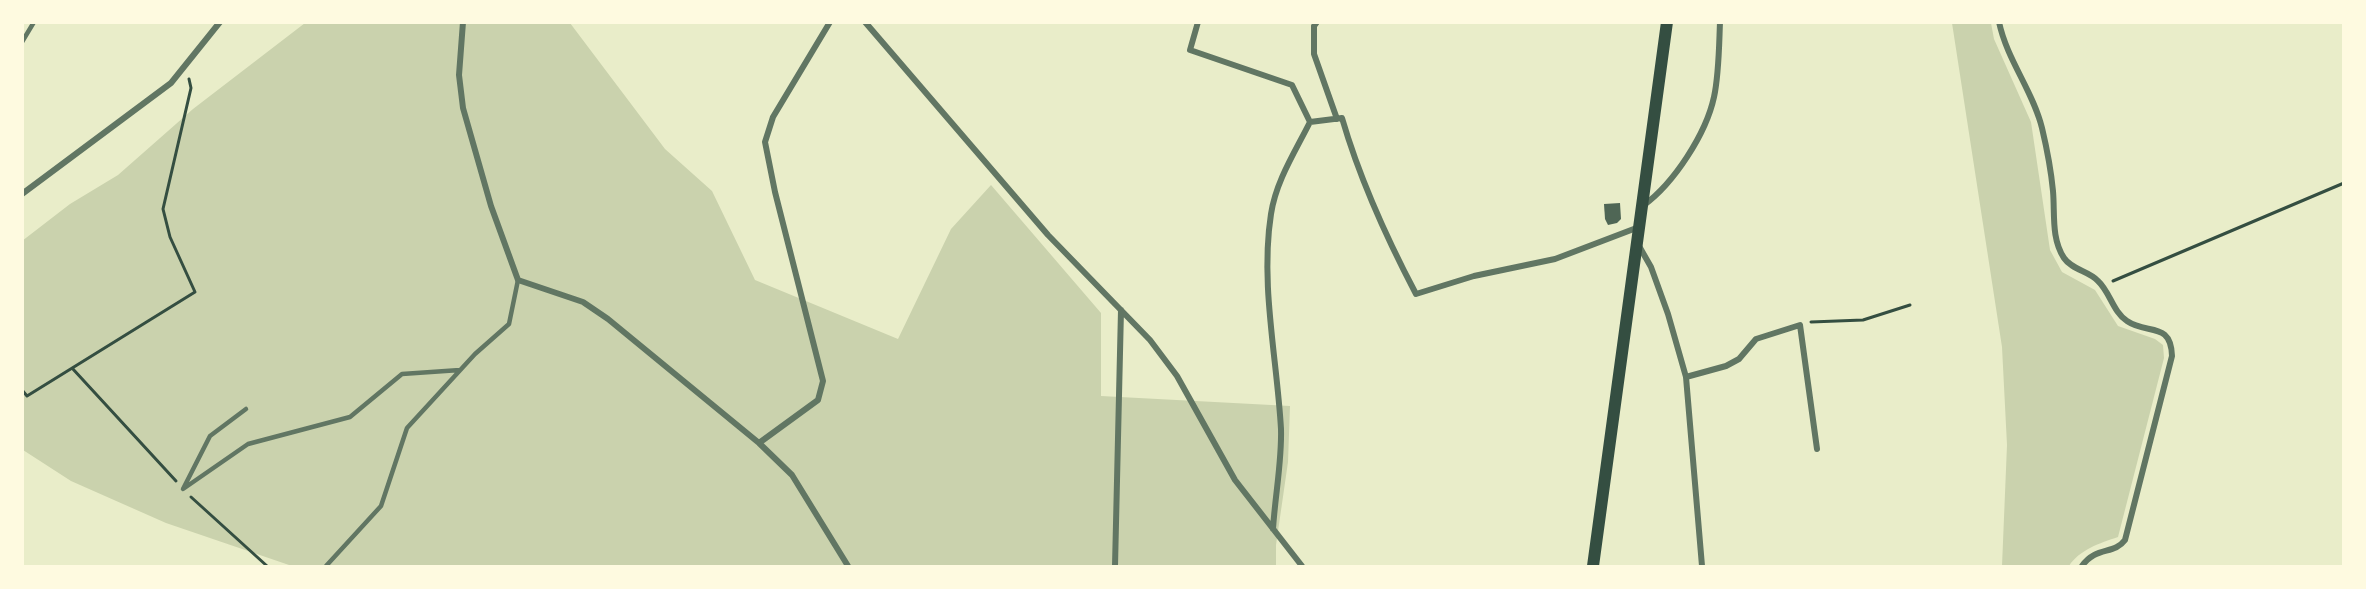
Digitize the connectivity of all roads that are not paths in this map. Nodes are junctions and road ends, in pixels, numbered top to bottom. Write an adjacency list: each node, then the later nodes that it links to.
1 (34, 22): 11 (lane)
2 (220, 22): 14 (street)
3 (463, 22): 18 (street)
4 (830, 22): 23 (street)
5 (865, 22): 19 (street)
6 (1197, 22): 13 (street)
7 (1317, 22): 12 (street)
8 (1667, 22): 15 (main road)
9 (1719, 22): 15 (street)
10 (1999, 22): 32 (street)
11 (22, 42)
12 (1337, 119): 13 (street); 16 (street)
13 (1310, 122): 25 (street)
14 (22, 194)
15 (1642, 207): 16 (main road)
16 (1639, 227): 17 (main road)
17 (1637, 243): 21 (street); 30 (main road)
18 (518, 280): 20 (lane); 23 (street)
19 (1121, 310): 25 (street); 28 (street)
20 (460, 370): 22 (lane); 26 (lane)
21 (1686, 377): 24 (street); 31 (street)
22 (246, 409)
23 (759, 443): 27 (street)
24 (1817, 449)
25 (1273, 529): 29 (street)
26 (326, 567)
27 (848, 567)
28 (1115, 567)
29 (1302, 567)
30 (1593, 567)
31 (1702, 567)
32 (2082, 567)

